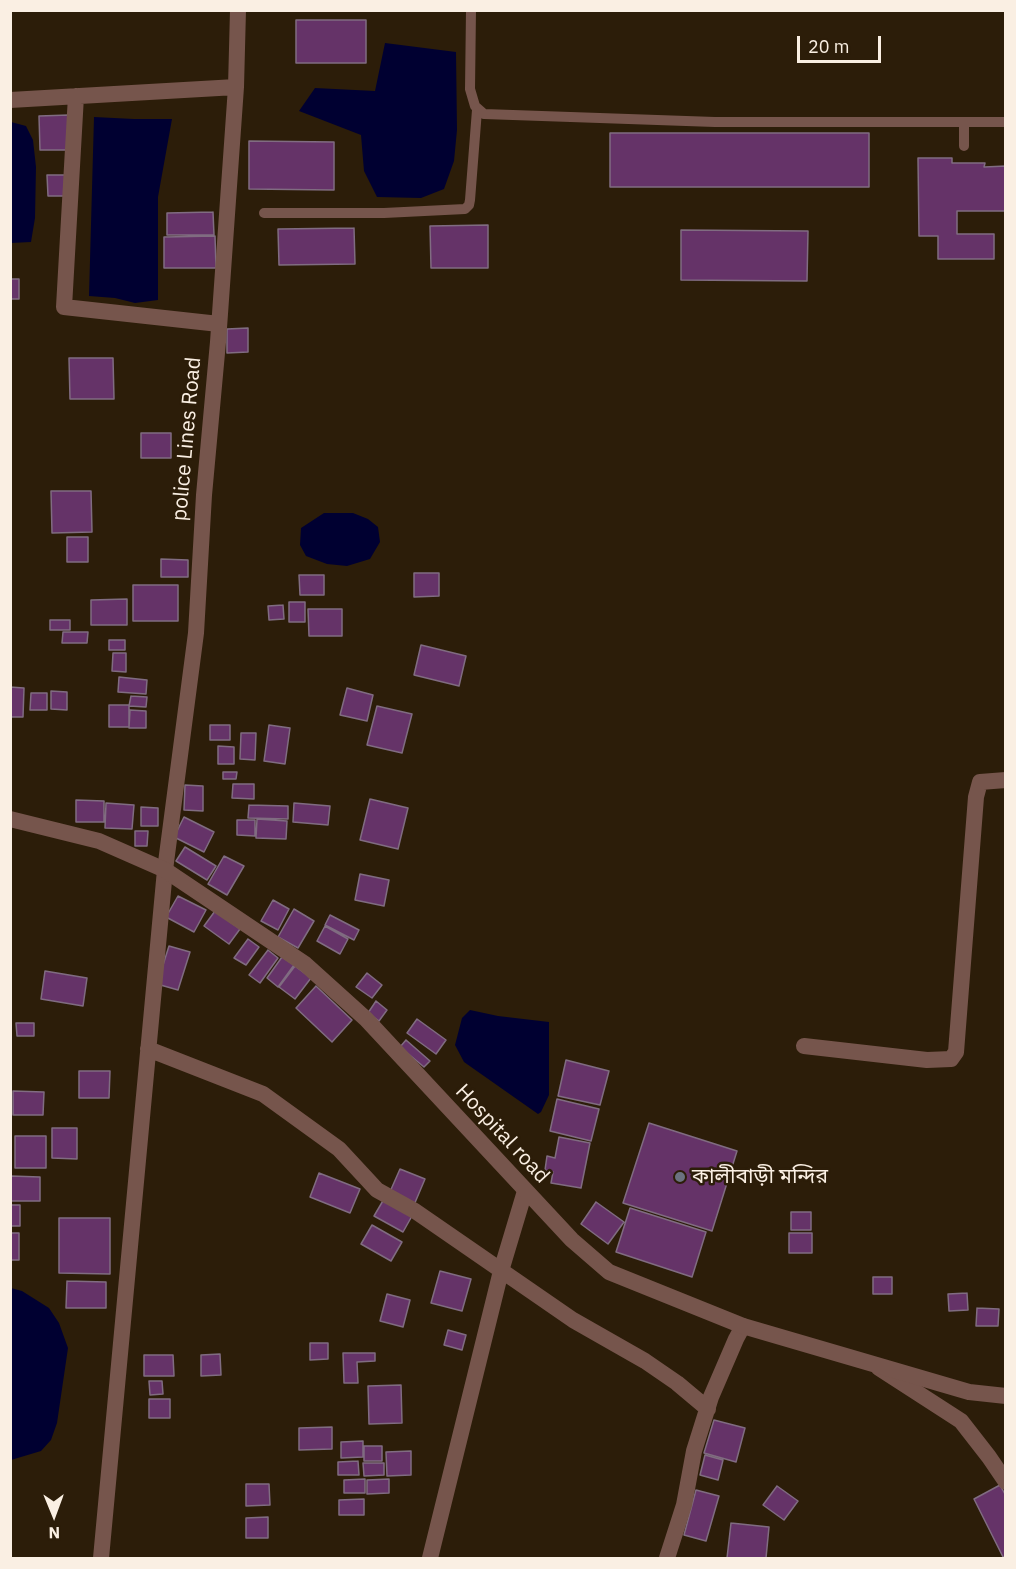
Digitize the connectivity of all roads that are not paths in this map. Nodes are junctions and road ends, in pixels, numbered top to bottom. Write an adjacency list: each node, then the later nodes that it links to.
1 (238, 10): 3 (street, police Lines Road)
2 (471, 10): 6 (lane)
3 (236, 87): 4 (street); 11 (street, police Lines Road)
4 (76, 96): 5 (street); 11 (street)
5 (10, 100)
6 (477, 110): 8 (lane); 10 (lane)
7 (1005, 122): 8 (lane)
8 (964, 123): 9 (lane)
9 (964, 146)
10 (264, 213)
11 (219, 324): 14 (street, police Lines Road)
12 (1005, 780): 15 (street)
13 (10, 819): 14 (street, Hospital road)
14 (165, 870): 16 (street, police Lines Road); 17 (street, Hospital road)
15 (804, 1046)
16 (148, 1049): 18 (street); 24 (street, police Lines Road)
17 (525, 1191): 18 (street); 19 (street, Hospital road)
18 (501, 1271): 22 (street); 25 (street)
19 (739, 1332): 20 (street, Hospital road); 22 (street)
20 (873, 1364): 21 (street, Hospital road); 23 (street)
21 (1005, 1396)
22 (709, 1403): 26 (street)
23 (1005, 1482)
24 (101, 1558)
25 (430, 1558)
26 (667, 1558)

